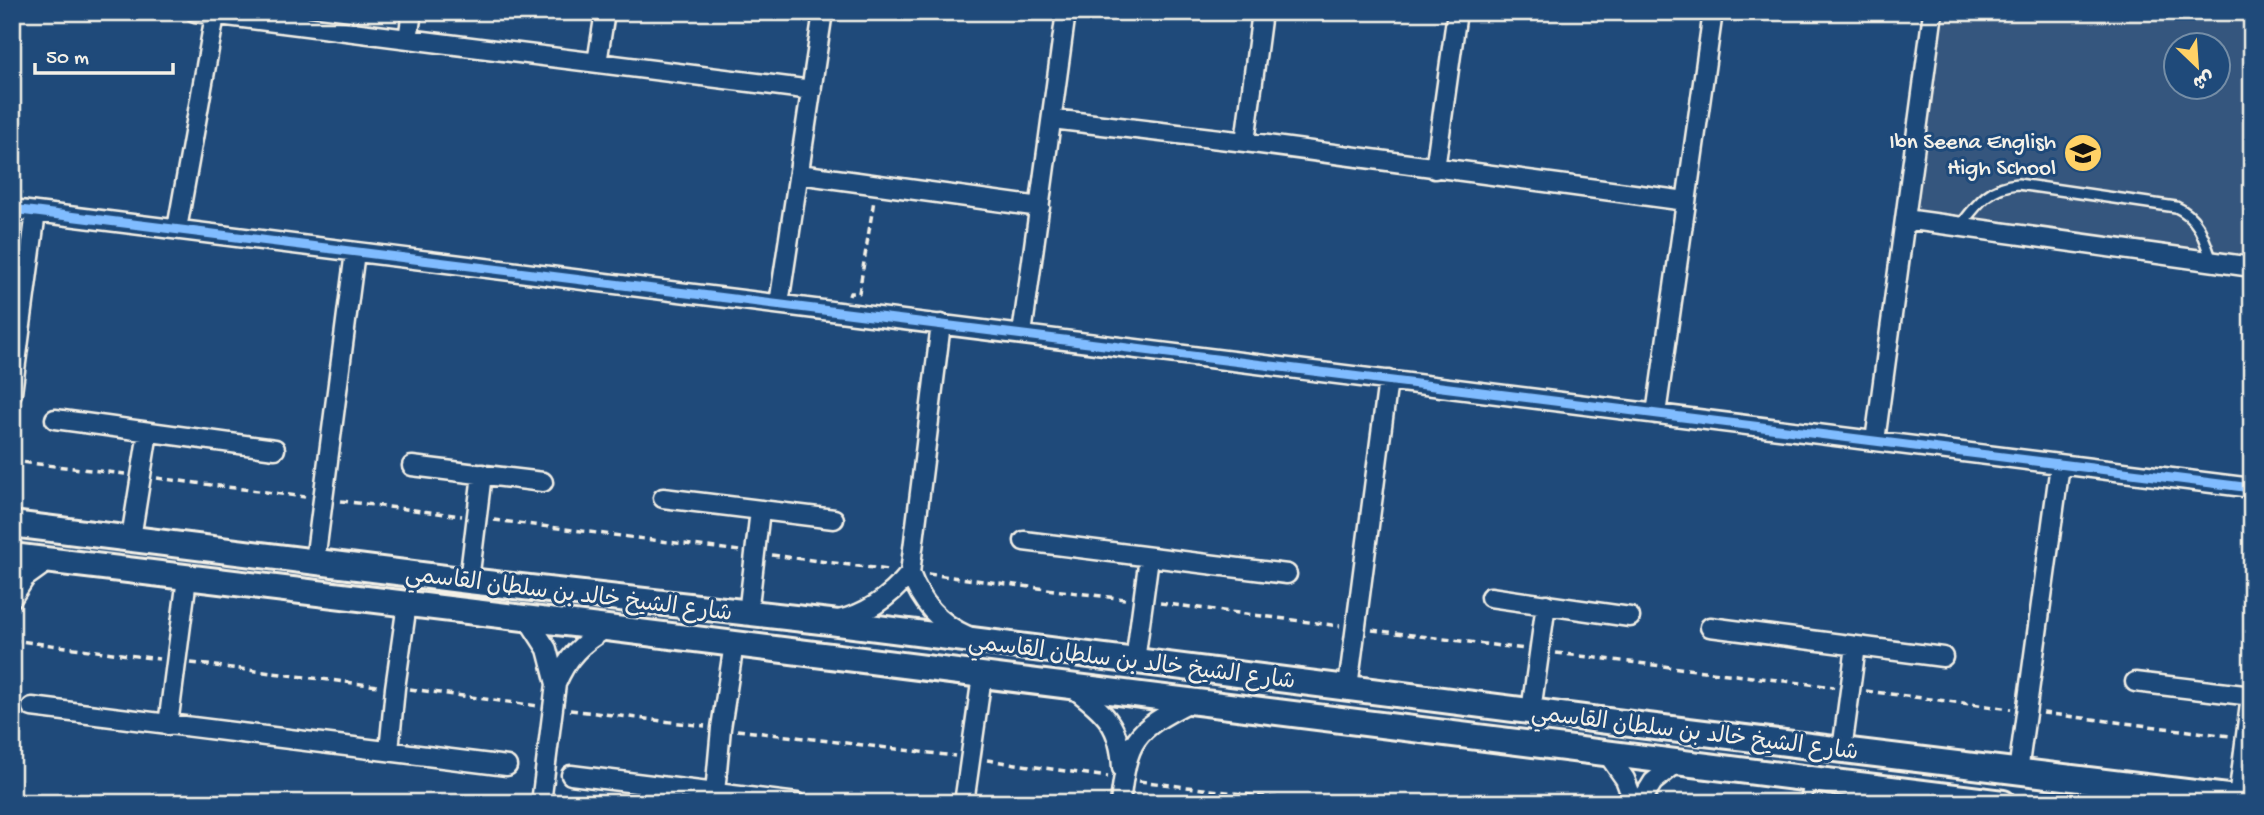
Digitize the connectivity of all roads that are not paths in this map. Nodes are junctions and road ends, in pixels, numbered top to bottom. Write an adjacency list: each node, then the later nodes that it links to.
1 (195, 12): 10 (street)
2 (412, 12): 11 (street)
3 (605, 12): 12 (street)
4 (824, 12): 13 (street)
5 (1066, 12): 14 (street)
6 (1262, 12): 15 (street)
7 (1457, 12): 16 (street)
8 (1713, 12): 18 (street)
9 (1933, 12): 22 (street)
10 (215, 15): 11 (street); 24 (street)
11 (408, 39): 12 (street)
12 (597, 63): 13 (street)
13 (812, 90): 17 (street)
14 (1052, 119): 15 (street); 19 (street)
15 (1245, 142): 16 (street)
16 (1435, 169): 18 (street)
17 (799, 173): 19 (street); 28 (street)
18 (1686, 201): 33 (street)
19 (1040, 207): 30 (street)
20 (12, 209): 21 (street)
21 (36, 212): 24 (street); 32 (street)
22 (1905, 219): 23 (street); 36 (street)
23 (1960, 226): 26 (street); 26 (lane)
24 (177, 229): 25 (street)
25 (355, 252): 28 (street); 52 (street)
26 (2212, 261): 27 (street)
27 (2252, 267)
28 (779, 304): 29 (street)
29 (941, 324): 30 (street); 53 (street)
30 (1022, 334): 31 (street)
31 (1388, 380): 33 (street); 76 (street)
32 (12, 393)
33 (1656, 414): 36 (street)
34 (55, 419): 35 (street)
35 (148, 432): 37 (street); 47 (street)
36 (1875, 441): 38 (street)
37 (275, 449)
38 (2060, 465): 42 (street); 89 (street)
39 (412, 466): 40 (street)
40 (482, 474): 41 (street); 56 (street)
41 (543, 482)
42 (2252, 488)
43 (663, 498): 44 (street)
44 (760, 510): 45 (street); 61 (street)
45 (835, 519)
46 (12, 524): 47 (main road, شارع الشيخ خالد بن سلطان القاسمي)
47 (131, 538): 52 (main road, شارع الشيخ خالد بن سلطان القاسمي)
48 (1024, 541): 50 (street)
49 (12, 556): 51 (main road, شارع الشيخ خالد بن سلطان القاسمي)
50 (1149, 556): 54 (street); 71 (street)
51 (50, 560): 55 (main road, شارع الشيخ خالد بن سلطان القاسمي); 58 (street)
52 (315, 561): 56 (main road, شارع الشيخ خالد بن سلطان القاسمي)
53 (910, 573): 64 (street); 67 (street)
54 (1287, 574)
55 (187, 579): 59 (main road, شارع الشيخ خالد بن سلطان القاسمي); 81 (street)
56 (469, 581): 61 (main road, شارع الشيخ خالد بن سلطان القاسمي)
57 (1490, 597): 60 (street)
58 (12, 598)
59 (407, 604): 63 (main road, شارع الشيخ خالد بن سلطان القاسمي); 85 (street)
60 (1546, 604): 62 (street); 80 (street)
61 (748, 614): 64 (main road, شارع الشيخ خالد بن سلطان القاسمي)
62 (1630, 617)
63 (527, 618): 65 (main road, شارع الشيخ خالد بن سلطان القاسمي); 74 (street)
64 (830, 622): 67 (main road, شارع الشيخ خالد بن سلطان القاسمي)
65 (607, 628): 68 (main road, شارع الشيخ خالد بن سلطان القاسمي); 74 (street)
66 (1710, 628): 69 (street)
67 (976, 640): 71 (main road, شارع الشيخ خالد بن سلطان القاسمي)
68 (734, 644): 72 (main road, شارع الشيخ خالد بن سلطان القاسمي); 93 (street)
69 (1856, 646): 70 (street); 84 (street)
70 (1943, 657)
71 (1135, 661): 76 (main road, شارع الشيخ خالد بن سلطان القاسمي)
72 (982, 676): 75 (main road, شارع الشيخ خالد بن سلطان القاسمي); 97 (street)
73 (2135, 682): 77 (street)
74 (556, 684): 95 (street)
75 (1072, 687): 78 (main road, شارع الشيخ خالد بن سلطان القاسمي); 92 (street)
76 (1348, 687): 80 (main road, شارع الشيخ خالد بن سلطان القاسمي)
77 (2251, 696): 94 (street)
78 (1190, 702): 83 (main road, شارع الشيخ خالد بن سلطان القاسمي); 92 (street)
79 (32, 707): 81 (street)
80 (1531, 711): 82 (main road, شارع الشيخ خالد بن سلطان القاسمي)
81 (168, 725): 85 (street)
82 (1639, 726): 83 (main road); 84 (main road, شارع الشيخ خالد بن سلطان القاسمي)
83 (1558, 746): 86 (main road, شارع الشيخ خالد بن سلطان القاسمي)
84 (1842, 750): 89 (main road, شارع الشيخ خالد بن سلطان القاسمي)
85 (389, 751): 88 (street)
86 (1606, 752): 87 (main road, شارع الشيخ خالد بن سلطان القاسمي); 99 (street)
87 (1678, 762): 91 (main road, شارع الشيخ خالد بن سلطان القاسمي); 100 (street)
88 (507, 766)
89 (2018, 772): 94 (main road, شارع الشيخ خالد بن سلطان القاسمي)
90 (571, 775): 93 (street)
91 (1809, 778): 101 (lane); 102 (main road, شارع الشيخ خالد بن سلطان القاسمي)
92 (1123, 779): 98 (street)
93 (715, 793): 96 (street)
94 (2245, 799)
95 (541, 803)
96 (797, 803)
97 (964, 803)
98 (1120, 803)
99 (1634, 803)
100 (1640, 803)
101 (1806, 803)
102 (2003, 803)

